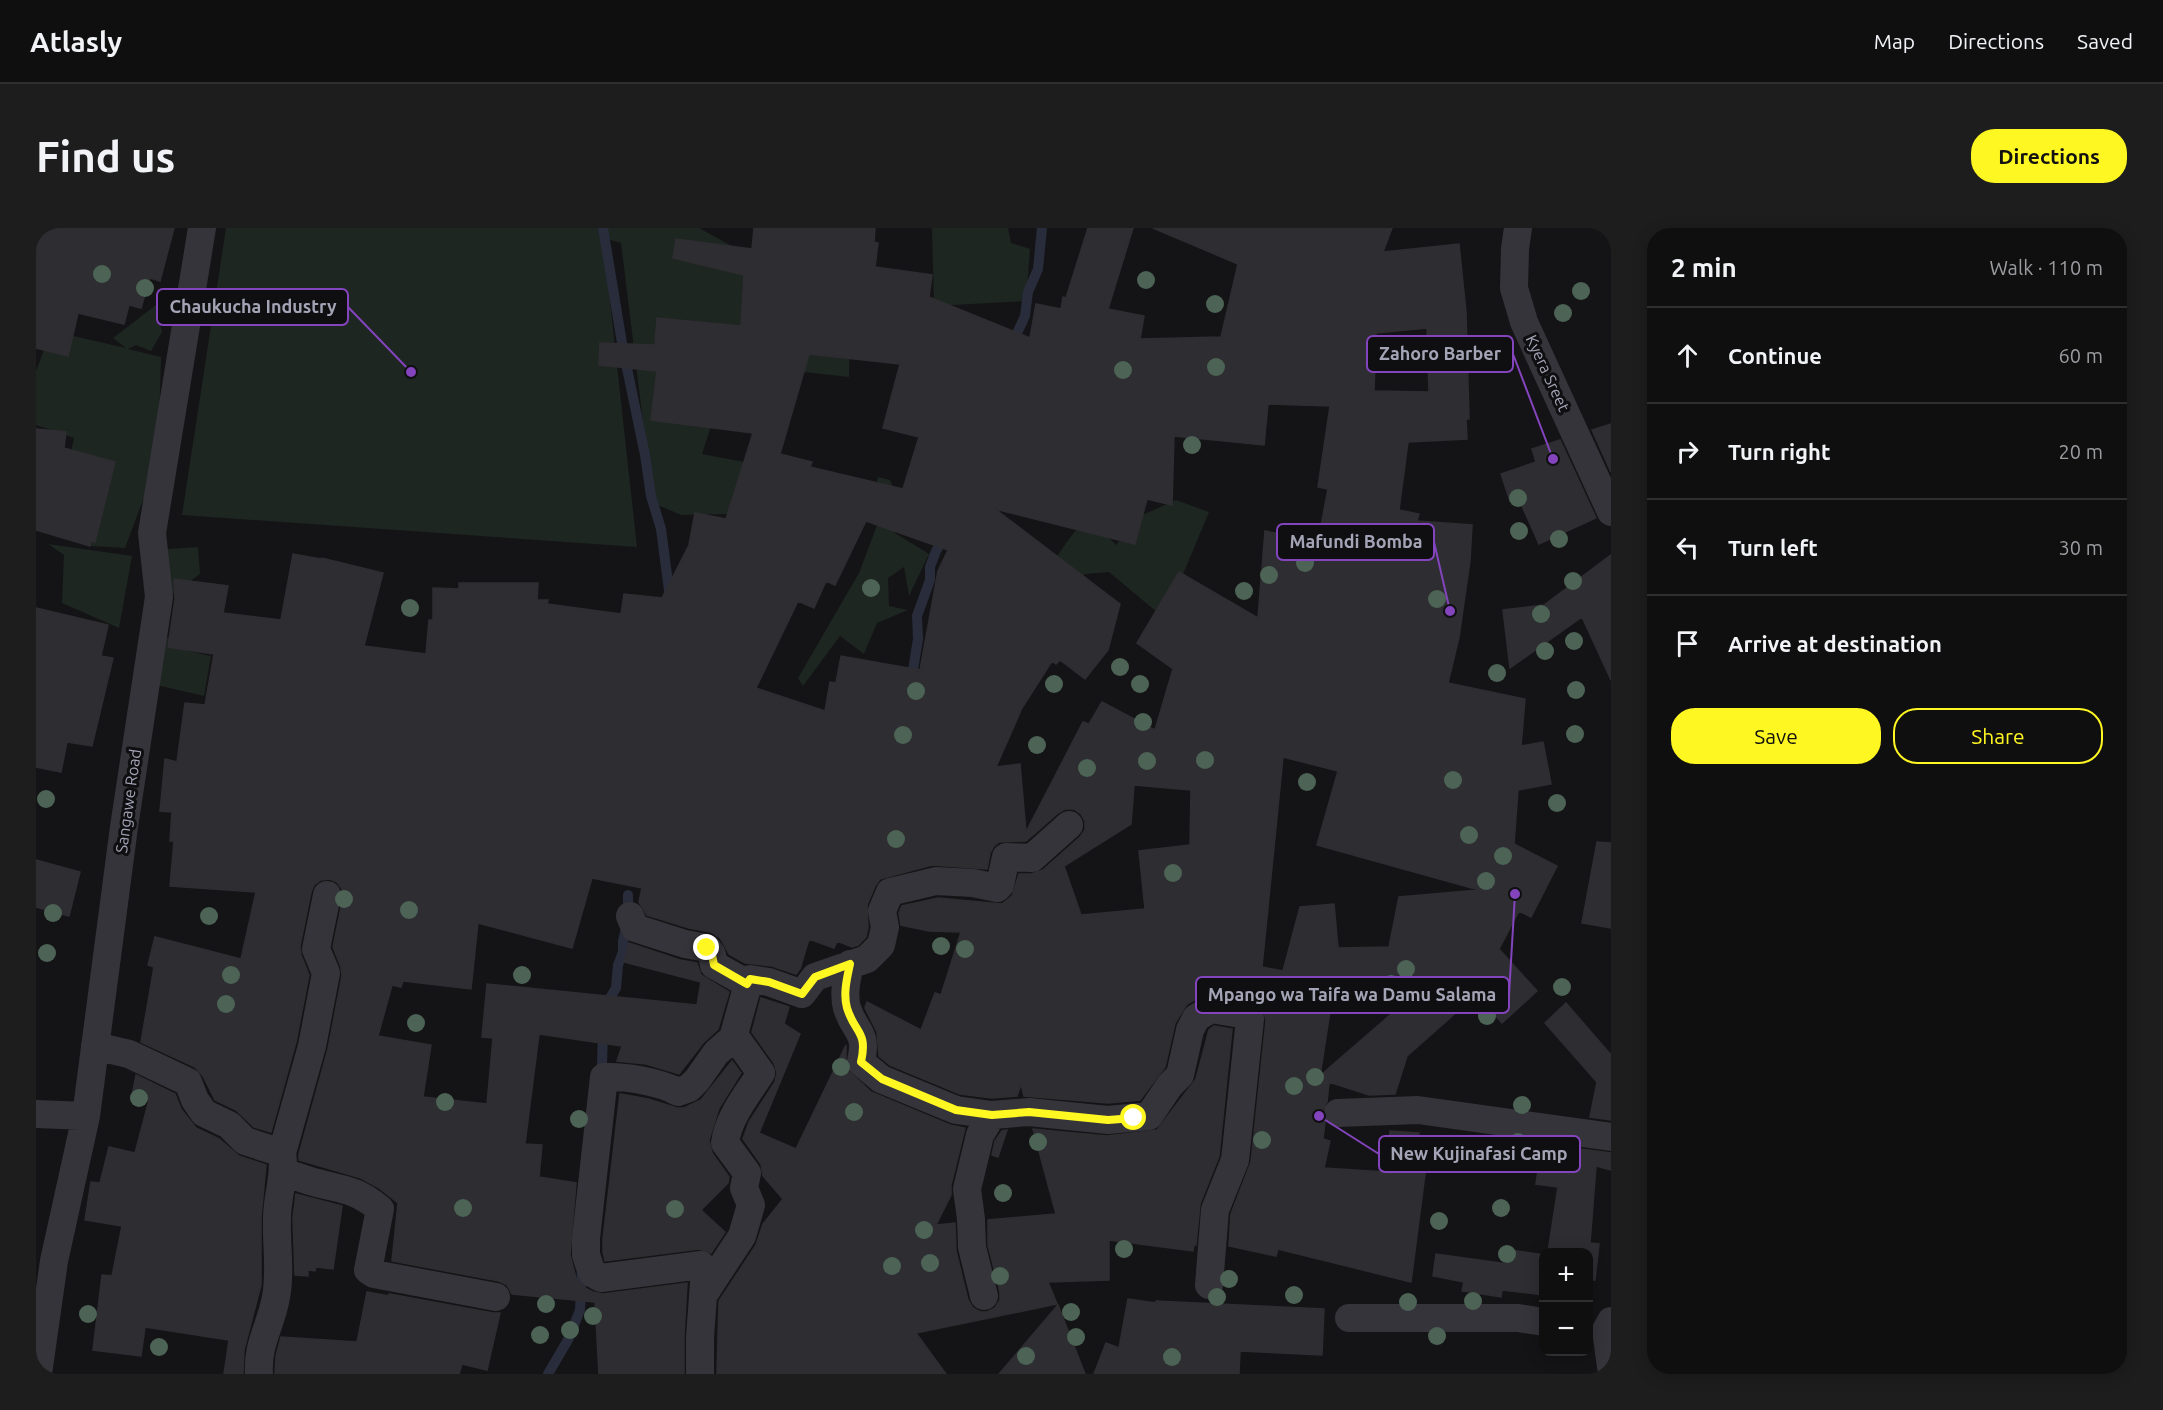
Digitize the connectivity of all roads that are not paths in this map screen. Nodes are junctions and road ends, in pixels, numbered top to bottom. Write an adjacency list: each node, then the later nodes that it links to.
1 (201, 228): 10 (street, Sangawe Road)
2 (1518, 228): 3 (street, Kyera Sreet)
3 (1611, 512)
4 (1069, 825): 7 (street)
5 (327, 896): 16 (street)
6 (630, 916): 8 (street)
7 (850, 964): 8 (street); 13 (street)
8 (747, 984): 9 (street)
9 (733, 1038): 19 (street); 19 (street)
10 (95, 1046): 14 (street, Sangawe Road); 16 (street)
11 (1338, 1113): 15 (street)
12 (36, 1114): 14 (street)
13 (992, 1115): 18 (street); 20 (street)
14 (87, 1116): 17 (street, Sangawe Road)
15 (1611, 1137)
16 (282, 1164): 21 (street); 27 (street)
17 (48, 1236): 26 (street, Sangawe Road)
18 (1209, 1285)
19 (704, 1294): 28 (street)
20 (984, 1296)
21 (496, 1297)
22 (1349, 1318): 23 (street)
23 (1539, 1321)
24 (1602, 1326): 25 (street)
25 (1611, 1367)
26 (40, 1373)
27 (259, 1374)
28 (700, 1374)

